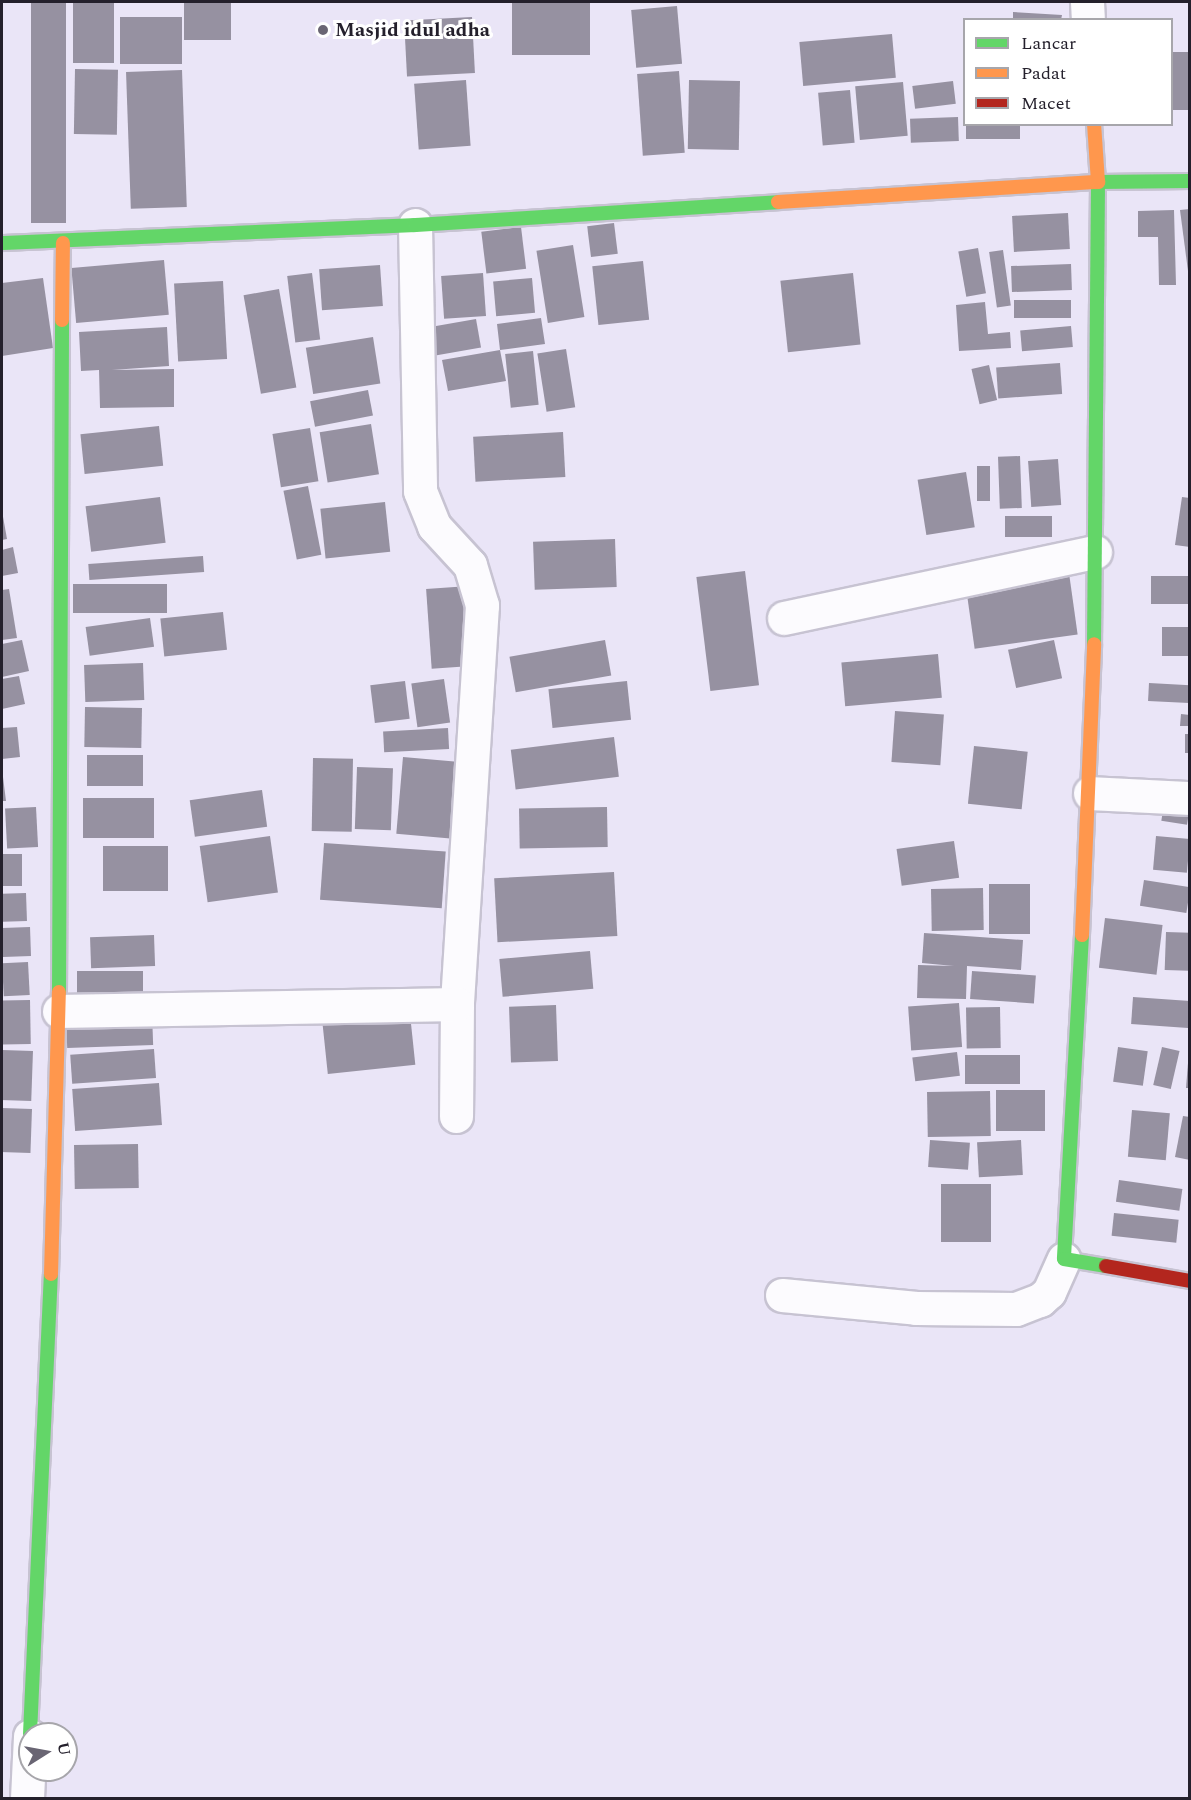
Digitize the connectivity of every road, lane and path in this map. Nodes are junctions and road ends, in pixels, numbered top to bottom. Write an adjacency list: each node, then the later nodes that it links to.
1 (1087, 2): 2 (street)
2 (1088, 18)
3 (1094, 126): 5 (street)
4 (1190, 181): 5 (street)
5 (1098, 182): 6 (street); 9 (street)
6 (415, 225): 8 (street); 13 (street)
7 (2, 243): 8 (street)
8 (63, 243): 14 (street)
9 (1095, 552): 10 (street); 11 (street)
10 (784, 618)
11 (1090, 793): 12 (street); 16 (street)
12 (1190, 798)
13 (457, 1004): 14 (street); 15 (street)
14 (59, 1011): 19 (street)
15 (456, 1116)
16 (1064, 1260): 17 (street); 18 (street)
17 (1190, 1281)
18 (782, 1295)
19 (31, 1722)
20 (28, 1782): 21 (street)
21 (27, 1798)

